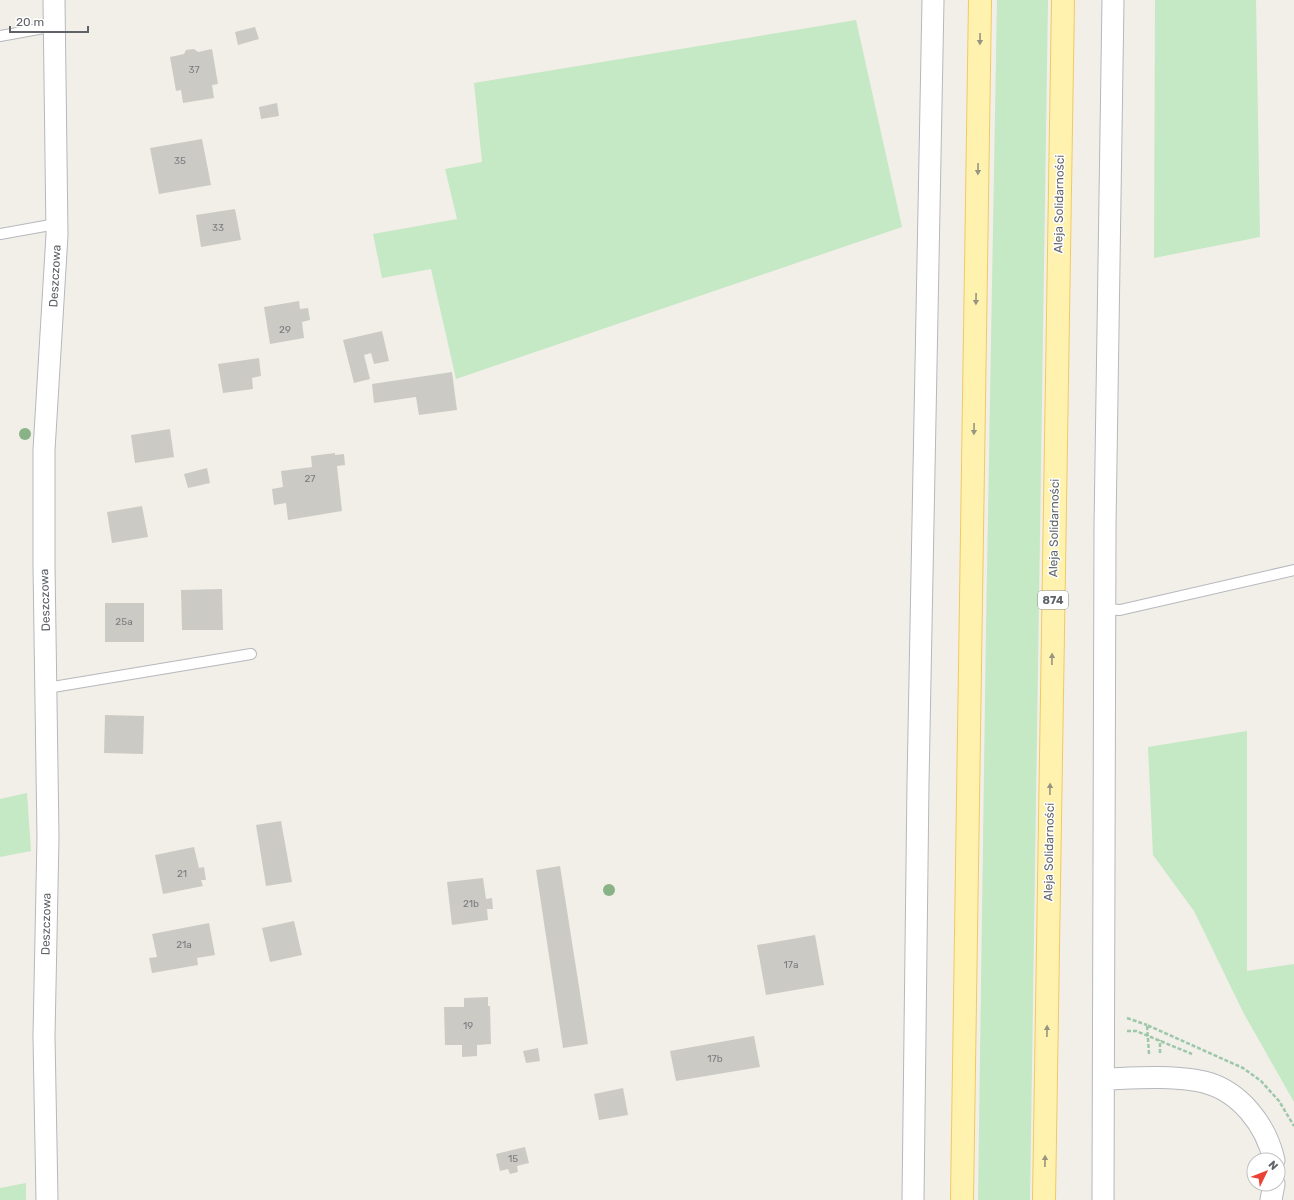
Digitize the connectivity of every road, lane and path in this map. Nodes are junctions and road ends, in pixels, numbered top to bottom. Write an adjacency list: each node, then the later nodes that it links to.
1 (54, 0): 6 (street, Deszczowa)
2 (933, 0): 19 (street)
3 (980, 0): 20 (main road, one-way to 20)
4 (1062, 0): 21 (main road, Aleja Solidarności / 874, one-way to 4)
5 (1113, 0): 11 (street)
6 (55, 26): 7 (lane); 8 (street, Deszczowa)
7 (0, 36)
8 (56, 224): 9 (lane); 13 (street, Deszczowa)
9 (0, 234)
10 (1294, 570): 11 (lane)
11 (1105, 609): 15 (street)
12 (251, 654): 13 (lane)
13 (47, 688): 18 (street, Deszczowa)
14 (1160, 1040): 16 (path)
15 (1104, 1079): 16 (street); 22 (street)
16 (1160, 1079): 17 (street)
17 (1272, 1152)
18 (47, 1200)
19 (913, 1200)
20 (962, 1200)
21 (1044, 1200)
22 (1103, 1200)

